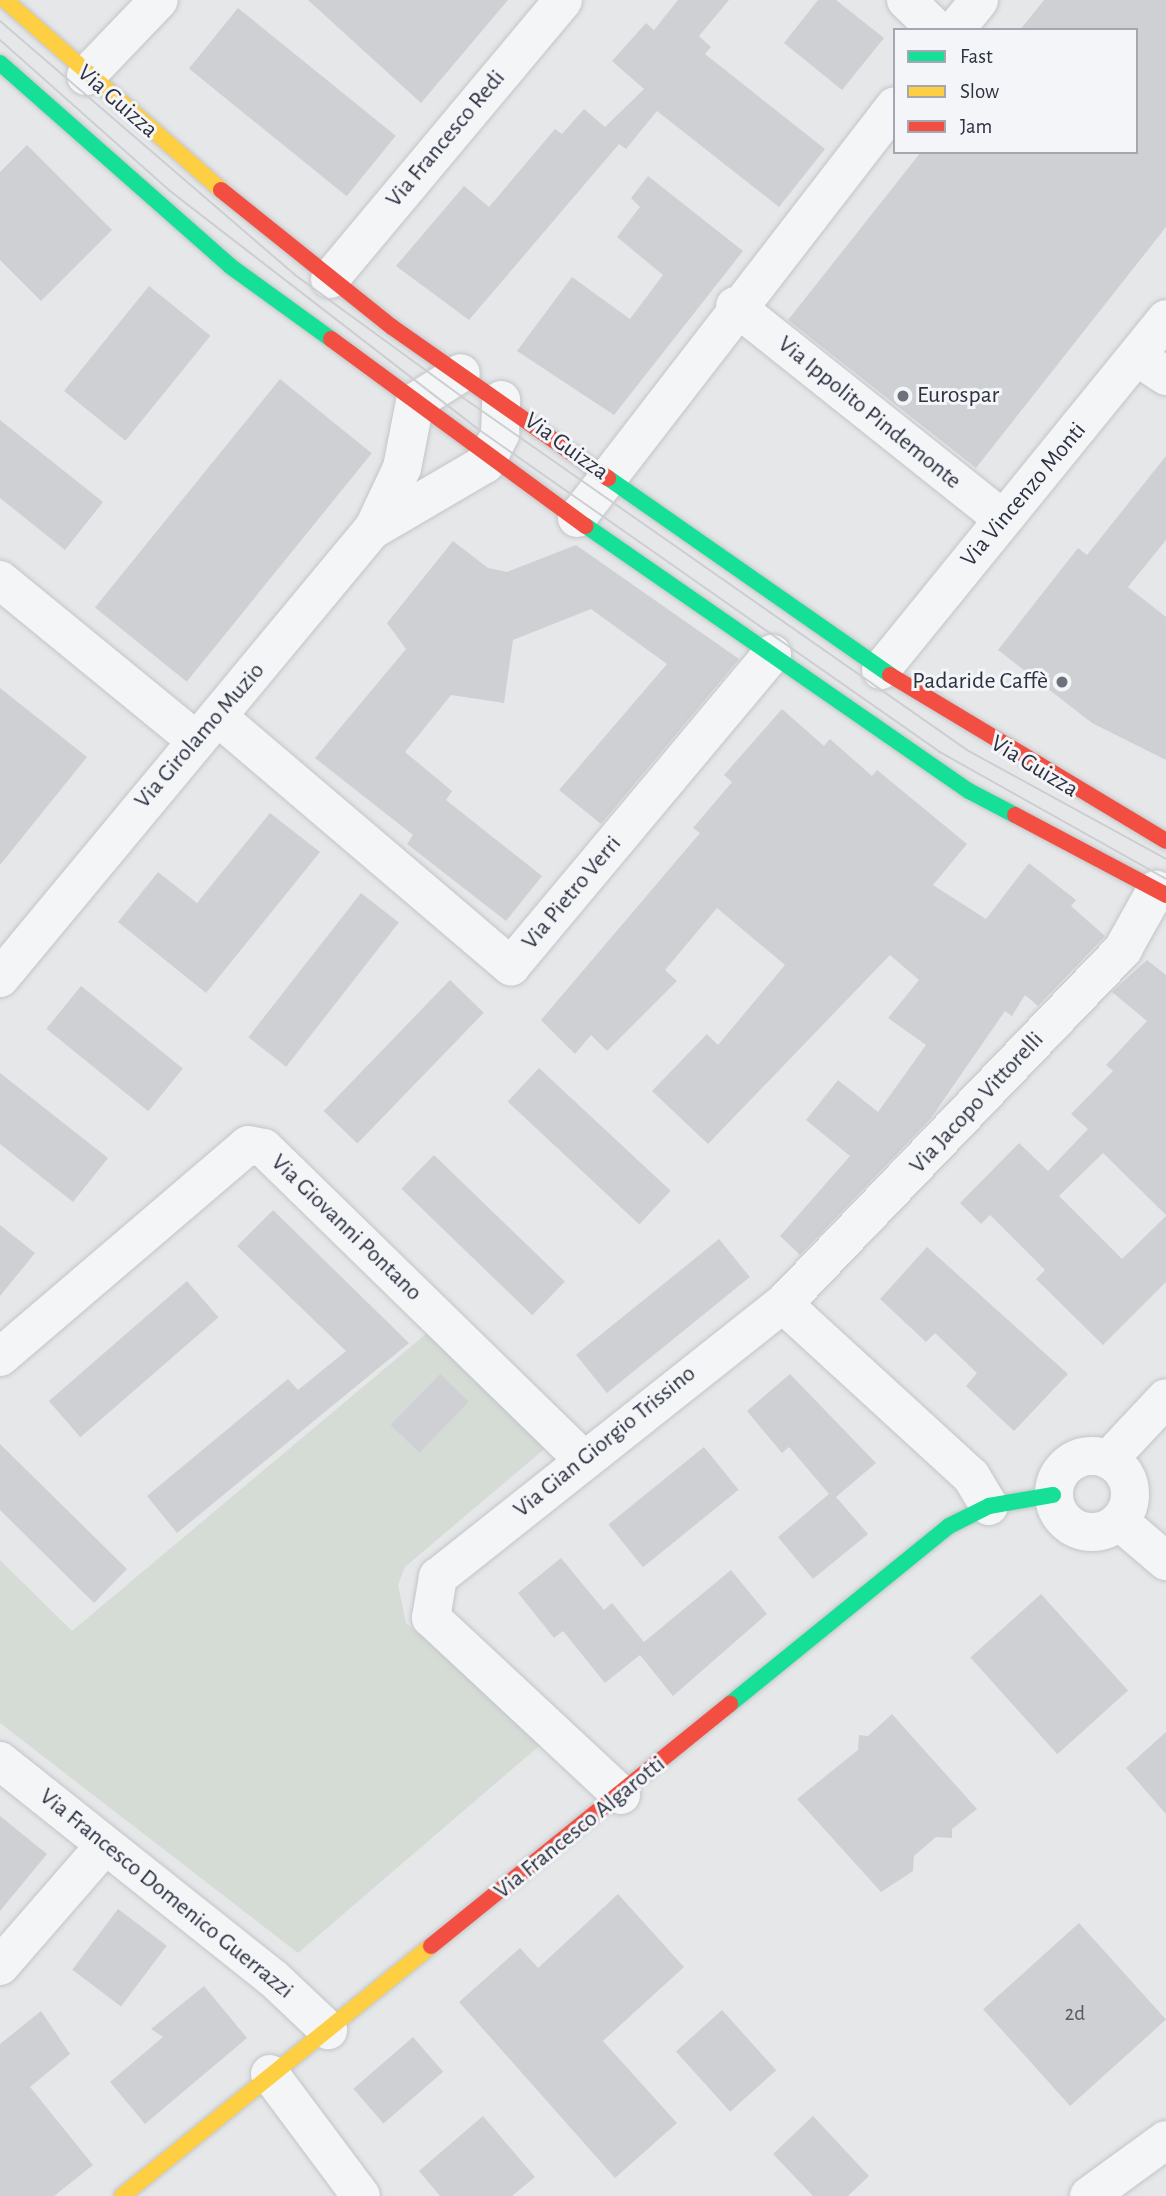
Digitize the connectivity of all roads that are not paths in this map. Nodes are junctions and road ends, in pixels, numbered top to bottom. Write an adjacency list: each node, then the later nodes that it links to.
1 (5, 0): 9 (street, Via Guizza)
2 (159, 0): 9 (street)
3 (563, 0): 11 (street, Via Francesco Redi)
4 (906, 0): 6 (street)
5 (979, 0): 7 (street)
6 (935, 28)
7 (957, 28)
8 (0, 63): 17 (street, Via Guizza)
9 (86, 76): 11 (street, Via Guizza)
10 (893, 109): 12 (street)
11 (330, 279): 15 (street, Via Guizza)
12 (736, 306): 19 (street); 21 (street, Via Ippolito Pindemonte)
13 (1166, 319): 14 (street, Via Vincenzo Monti)
14 (1152, 367): 21 (street, Via Vincenzo Monti)
15 (461, 373): 16 (street, Via Guizza); 17 (street)
16 (501, 400): 18 (street); 19 (street, Via Guizza)
17 (415, 402): 18 (street, Via Guizza); 22 (street)
18 (491, 456): 20 (street, Via Guizza); 22 (street, Via Girolamo Muzio)
19 (608, 476): 20 (street); 25 (street, Via Guizza)
20 (577, 518): 24 (street, Via Guizza)
21 (1003, 519): 25 (street, Via Vincenzo Monti)
22 (372, 530): 26 (street, Via Girolamo Muzio)
23 (0, 580): 26 (street)
24 (772, 654): 26 (street, Via Pietro Verri); 28 (street, Via Guizza)
25 (880, 670): 27 (street, Via Guizza)
26 (206, 728): 29 (street, Via Girolamo Muzio)
27 (1166, 841)
28 (1161, 893): 30 (street, Via Jacopo Vittorelli)
29 (2, 972)
30 (783, 1304): 33 (street, Via Gian Giorgio Trissino); 36 (street)
31 (0, 1357): 33 (street, Via Giovanni Pontano)
32 (1166, 1398): 34 (street)
33 (583, 1459): 40 (street, Via Gian Giorgio Trissino)
34 (1109, 1459): 35 (street); 37 (street)
35 (1053, 1495): 36 (street, Via Francesco Algarotti); 37 (street)
36 (989, 1506): 40 (street, Via Francesco Algarotti)
37 (1119, 1521): 38 (street)
38 (1166, 1561)
39 (0, 1761): 41 (street, Via Francesco Domenico Guerrazzi)
40 (621, 1795): 43 (street, Via Francesco Algarotti)
41 (105, 1845): 42 (street); 43 (street, Via Francesco Domenico Guerrazzi)
42 (0, 1966)
43 (328, 2030): 44 (street, Via Francesco Algarotti)
44 (270, 2074): 46 (street, Via Francesco Algarotti); 47 (street)
45 (1166, 2140): 48 (street)
46 (122, 2196)
47 (361, 2196)
48 (1089, 2196)

